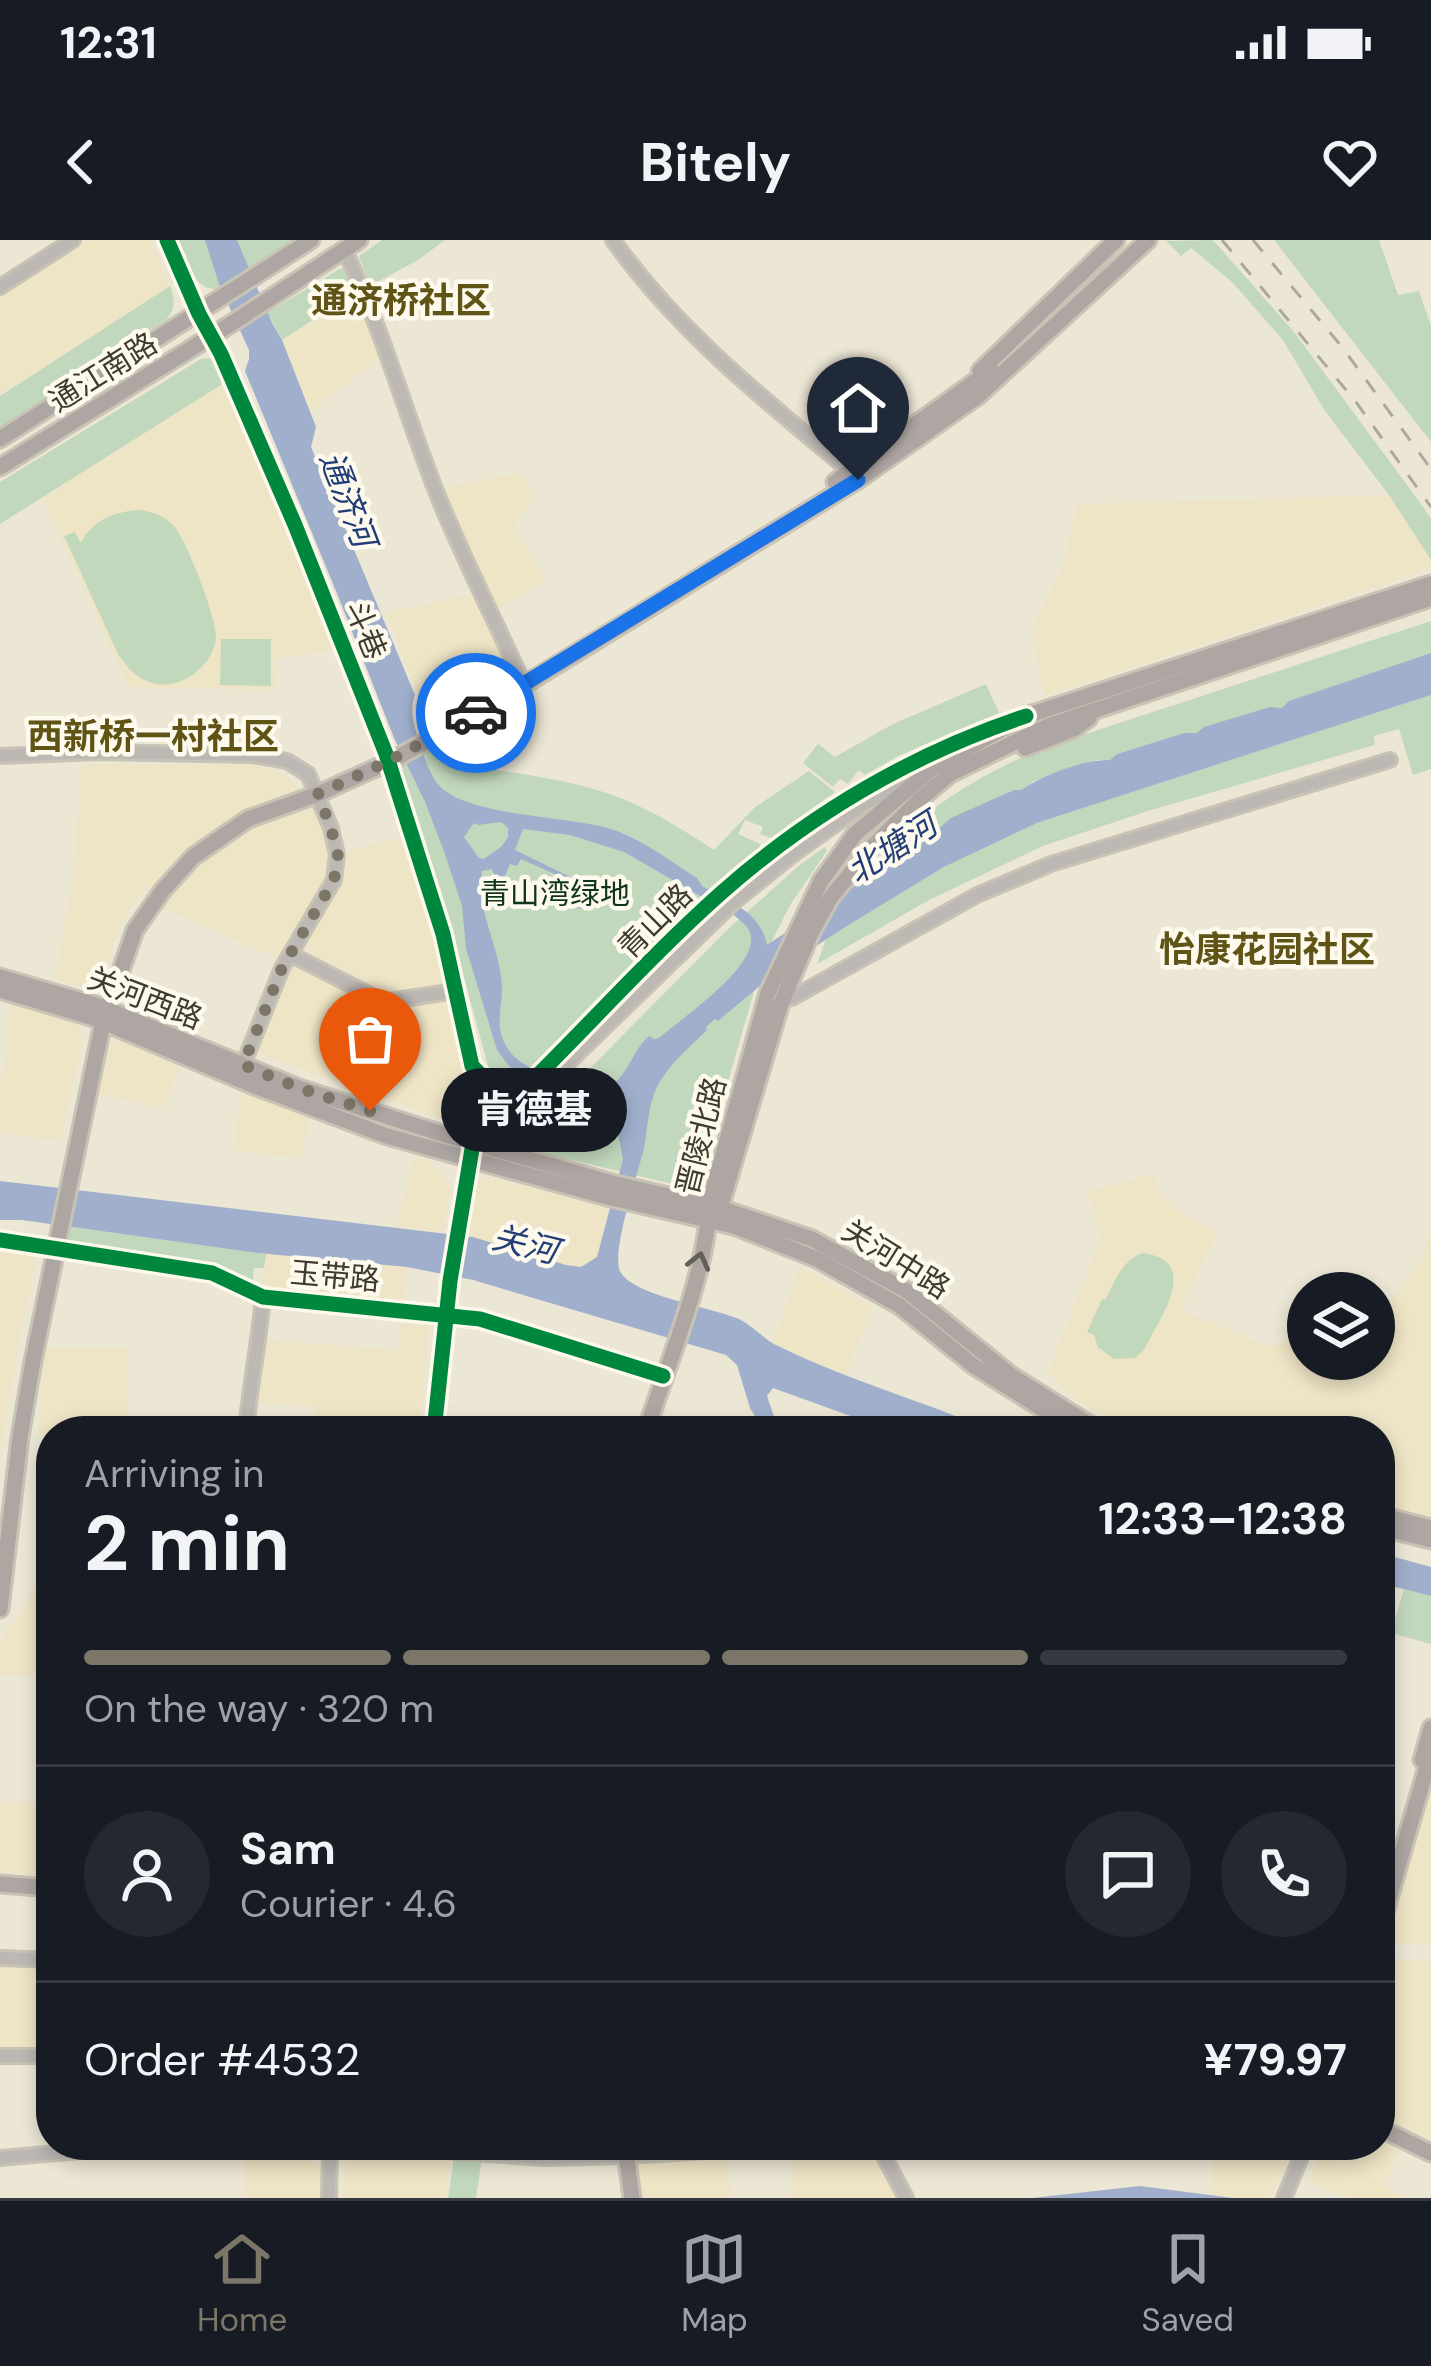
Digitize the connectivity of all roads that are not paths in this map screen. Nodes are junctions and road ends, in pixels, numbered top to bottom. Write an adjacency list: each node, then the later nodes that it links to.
1 (73, 240): 9 (street)
2 (166, 240): 10 (street, 斗巷)
3 (311, 240): 10 (main road, 通江南路)
4 (613, 240): 15 (street)
5 (1117, 240): 12 (main road)
6 (1136, 240): 12 (main road)
7 (1148, 240): 22 (main road)
8 (352, 244): 11 (main road, 通江南路); 18 (street)
9 (0, 287)
10 (199, 314): 11 (street, 斗巷); 13 (main road, 通江南路)
11 (212, 336): 14 (main road, 通江南路); 24 (street, 斗巷)
12 (961, 394): 15 (main road)
13 (0, 440)
14 (0, 467)
15 (851, 472): 18 (main road)
16 (1431, 584): 20 (main road, 晋陵北路)
17 (1431, 598): 19 (main road, 晋陵北路)
18 (520, 676): 22 (main road)
19 (1103, 708): 21 (main road, 晋陵北路); 28 (main road)
20 (1026, 716): 26 (main road, 晋陵北路); 29 (street, 青山路)
21 (1048, 726): 26 (street, 青山路); 28 (main road, 晋陵北路)
22 (437, 730): 24 (main road)
23 (0, 756): 27 (street)
24 (388, 758): 27 (main road); 34 (street, 斗巷)
25 (1390, 760): 35 (street)
26 (934, 767): 29 (street, 青山路); 43 (main road, 晋陵北路)
27 (317, 791): 30 (street); 36 (main road)
28 (838, 893): 31 (main road, 晋陵北路)
29 (715, 909): 38 (street, 青山路)
30 (290, 954): 34 (street); 37 (street)
31 (802, 962): 35 (main road); 40 (main road, 晋陵北路)
32 (0, 977): 36 (main road, 关河西路)
33 (0, 990): 36 (main road, 关河西路)
34 (455, 991): 39 (street, 斗巷)
35 (792, 998): 40 (main road)
36 (101, 1014): 37 (main road, 关河西路); 41 (main road, 关河西路); 45 (main road)
37 (243, 1065): 41 (main road, 关河西路)
38 (532, 1089): 39 (street, 青山路); 41 (street, 青山路)
39 (510, 1104): 41 (street, 青山路)
40 (738, 1148): 43 (main road, 晋陵北路)
41 (476, 1149): 42 (main road, 关河西路); 47 (street)
42 (636, 1196): 43 (main road, 关河中路)
43 (712, 1212): 48 (main road, one-way to 43); 52 (main road, 关河中路); 53 (main road, 关河中路)
44 (0, 1240): 45 (street, 玉带路)
45 (52, 1243): 46 (street, 玉带路); 57 (main road); 59 (main road)
46 (262, 1297): 47 (street, 玉带路); 49 (street)
47 (446, 1314): 48 (street, 玉带路); 50 (street)
48 (663, 1376): 51 (main road)
49 (247, 1416)
50 (436, 1416)
51 (651, 1416)
52 (1054, 1416)
53 (1076, 1416)
54 (1395, 1519): 55 (main road)
55 (1431, 1528)
56 (1395, 1531): 58 (main road)
57 (0, 1534)
58 (1431, 1540)
59 (0, 1609)
60 (1431, 1728): 62 (main road)
61 (1431, 1754): 63 (main road)
62 (1395, 1850)
63 (1395, 1878)
64 (0, 1888): 65 (main road)
65 (36, 1891)
66 (0, 1958): 67 (street)
67 (36, 1959)
68 (0, 2056): 69 (street)
69 (36, 2056)
70 (1395, 2135): 71 (main road)
71 (1431, 2153)
72 (36, 2155): 73 (street)
73 (0, 2158)
74 (330, 2160): 78 (street)
75 (626, 2160): 79 (main road)
76 (886, 2160): 80 (street)
77 (1304, 2160): 81 (street)
78 (329, 2198)
79 (632, 2198)
80 (906, 2198)
81 (1288, 2198)

